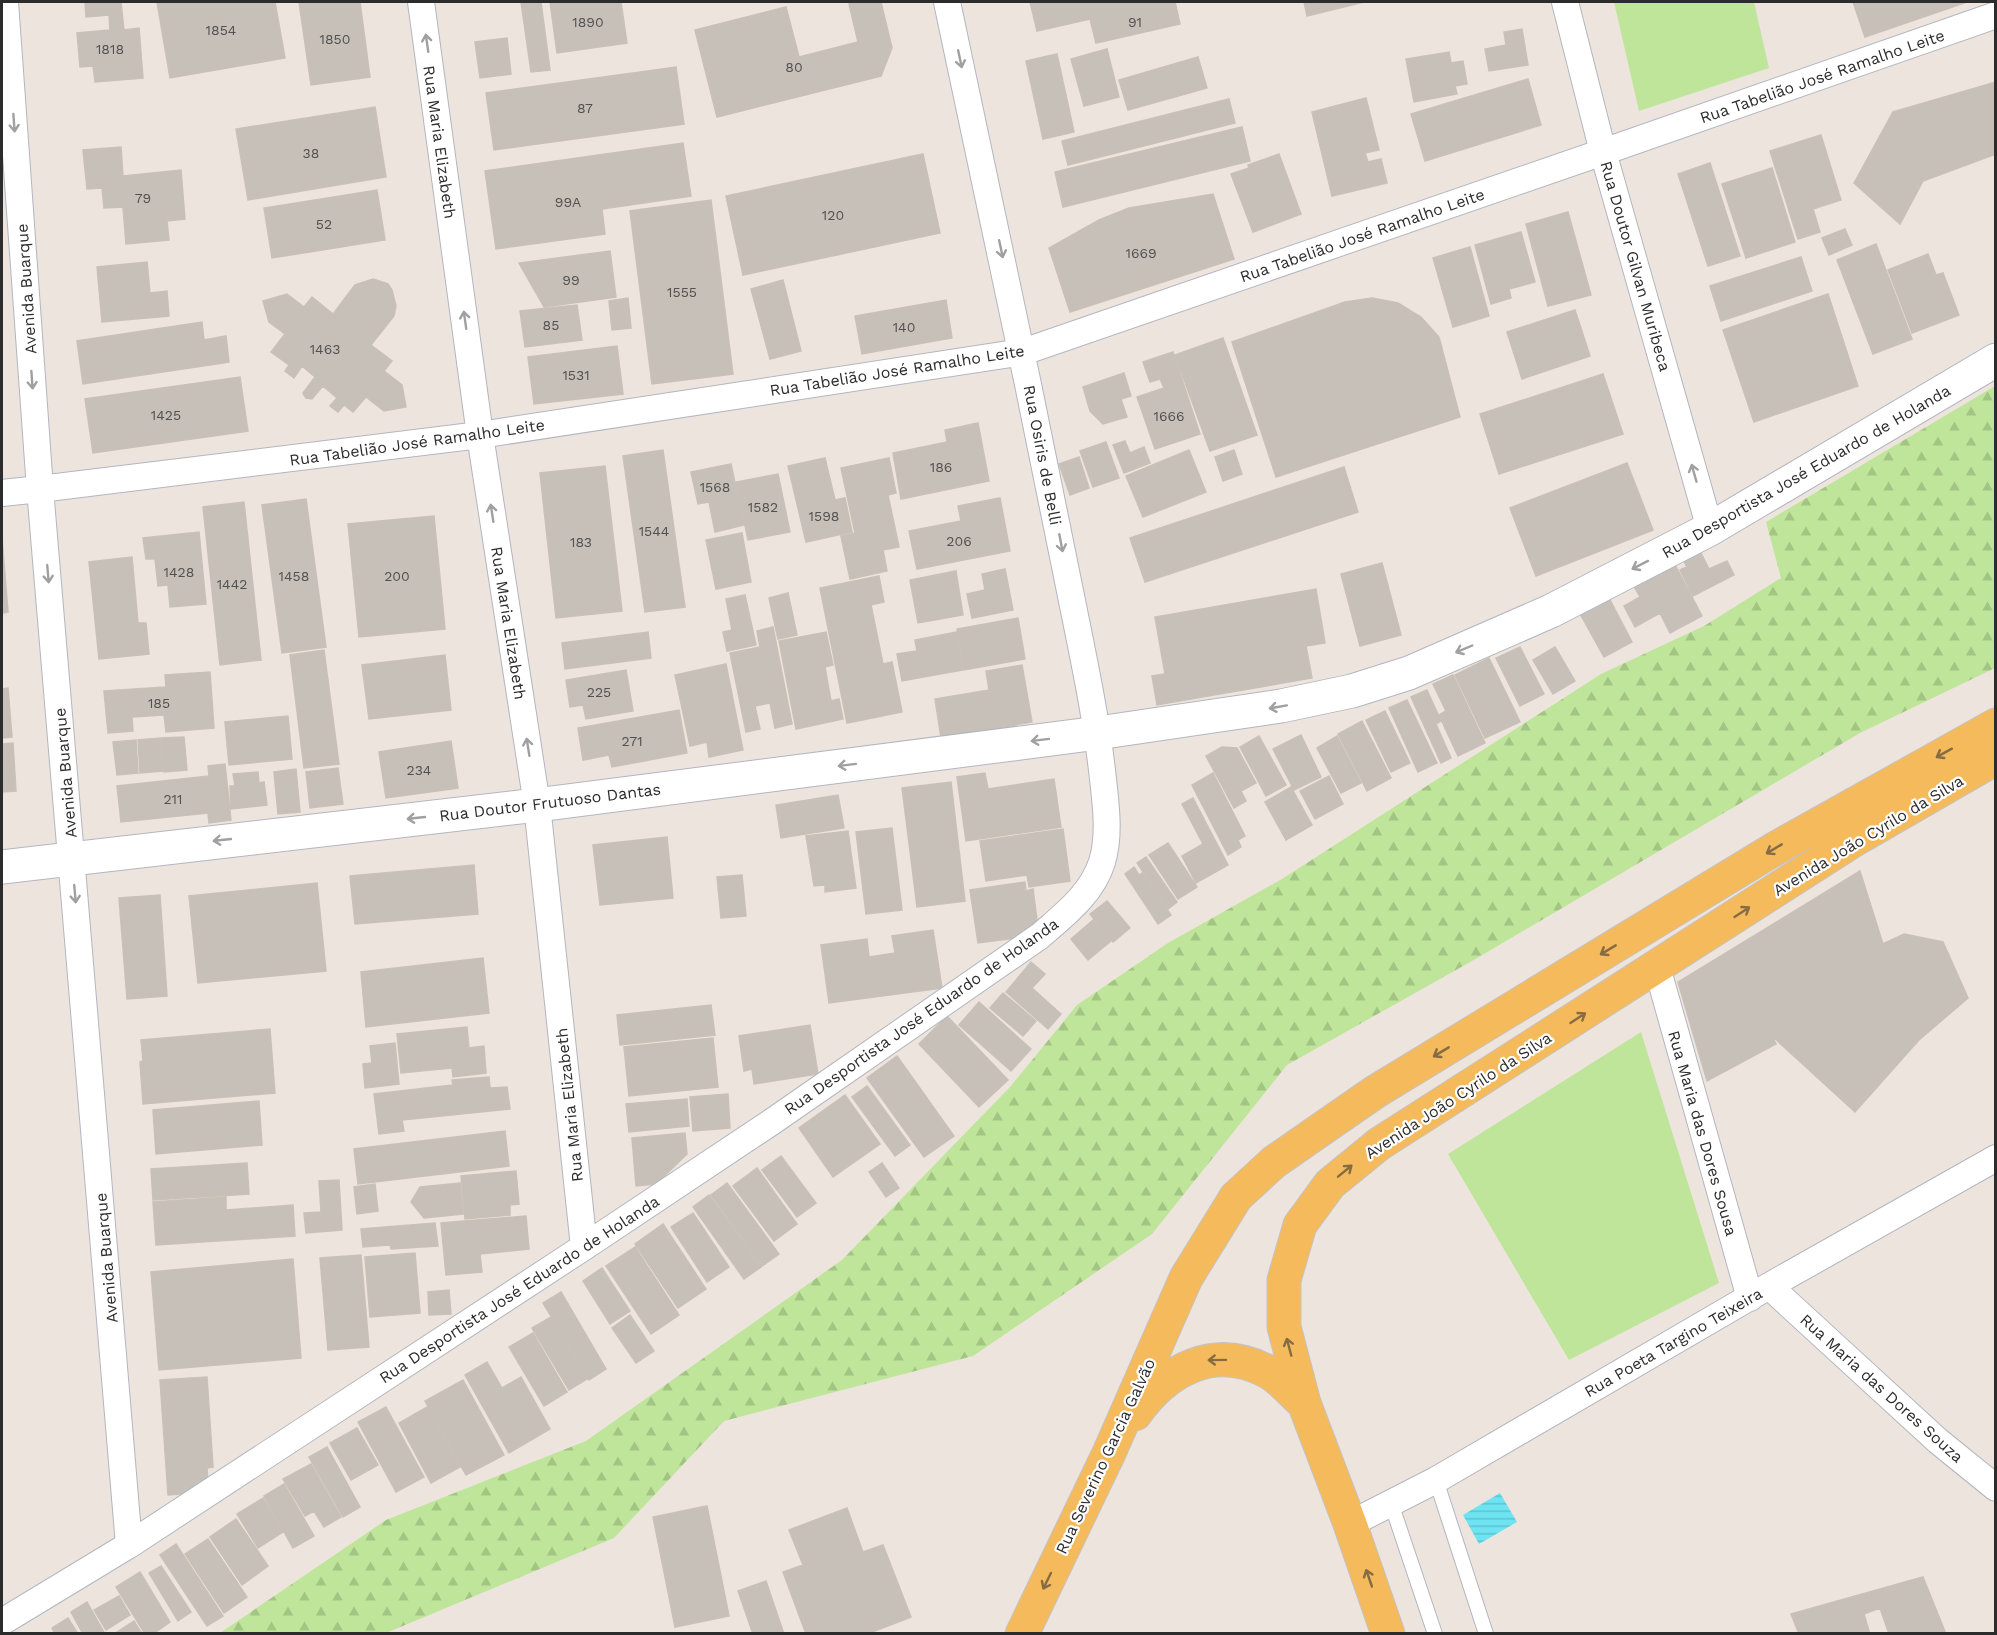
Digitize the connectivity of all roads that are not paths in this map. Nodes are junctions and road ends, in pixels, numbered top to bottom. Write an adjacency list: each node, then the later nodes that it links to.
1 (5, 2): 10 (street, Avenida Buarque, one-way to 10)
2 (421, 2): 9 (street, Rua Maria Elizabeth, one-way to 2)
3 (947, 2): 7 (street, Rua Osiris de Belli, one-way to 7)
4 (1565, 2): 6 (street, Rua Doutor Gilvan Muribeca)
5 (1995, 15): 6 (street, Rua Tabelião José Ramalho Leite)
6 (1603, 152): 7 (street, Rua Tabelião José Ramalho Leite); 12 (street, Rua Doutor Gilvan Muribeca, one-way to 6)
7 (1023, 352): 9 (street, Rua Tabelião José Ramalho Leite); 14 (street, Rua Osiris de Belli, one-way to 14)
8 (1995, 360): 12 (main road, Rua Desportista José Eduardo de Holanda)
9 (480, 435): 10 (street, Rua Tabelião José Ramalho Leite); 16 (street, Rua Maria Elizabeth, one-way to 9)
10 (40, 489): 11 (street, Rua Tabelião José Ramalho Leite); 17 (street, Avenida Buarque, one-way to 17)
11 (2, 492)
12 (1710, 529): 14 (main road, Rua Desportista José Eduardo de Holanda, one-way to 14)
13 (1995, 725): 22 (main road, Avenida João Cyrilo da Silva, one-way to 22)
14 (1098, 733): 16 (main road, Rua Doutor Frutuoso Dantas, one-way to 16); 21 (street, Rua Desportista José Eduardo de Holanda)
15 (1995, 758): 19 (main road, Avenida João Cyrilo da Silva, one-way to 15)
16 (537, 805): 17 (main road, Rua Doutor Frutuoso Dantas, one-way to 17); 21 (street, Rua Maria Elizabeth)
17 (72, 858): 18 (main road, Rua Doutor Frutuoso Dantas); 30 (street, Avenida Buarque, one-way to 30)
18 (2, 867)
19 (1657, 967): 23 (street, Rua Maria das Dores Sousa); 24 (main road, Avenida João Cyrilo da Silva, one-way to 19)
20 (1995, 1158): 23 (street, Rua Poeta Targino Teixeira)
21 (584, 1247): 30 (street, Rua Desportista José Eduardo de Holanda)
22 (1186, 1278): 25 (main road, Rua Severino Garcia Galvão)
23 (1759, 1292): 26 (street, Rua Poeta Targino Teixeira); 27 (street, Rua Maria das Dores Souza)
24 (1304, 1403): 25 (main road, one-way to 25); 29 (main road, Avenida João Cyrilo da Silva)
25 (1108, 1453): 32 (main road, Rua Severino Garcia Galvão, one-way to 32)
26 (1436, 1480): 28 (street, Rua Poeta Targino Teixeira); 35 (lane)
27 (1995, 1488)
28 (1391, 1503): 29 (street, Rua Poeta Targino Teixeira); 34 (lane)
29 (1350, 1524): 33 (main road, Avenida João Cyrilo da Silva, one-way to 29)
30 (129, 1545): 31 (street, Rua Desportista José Eduardo de Holanda)
31 (2, 1622)
32 (1022, 1634)
33 (1388, 1634)
34 (1435, 1634)
35 (1486, 1634)

